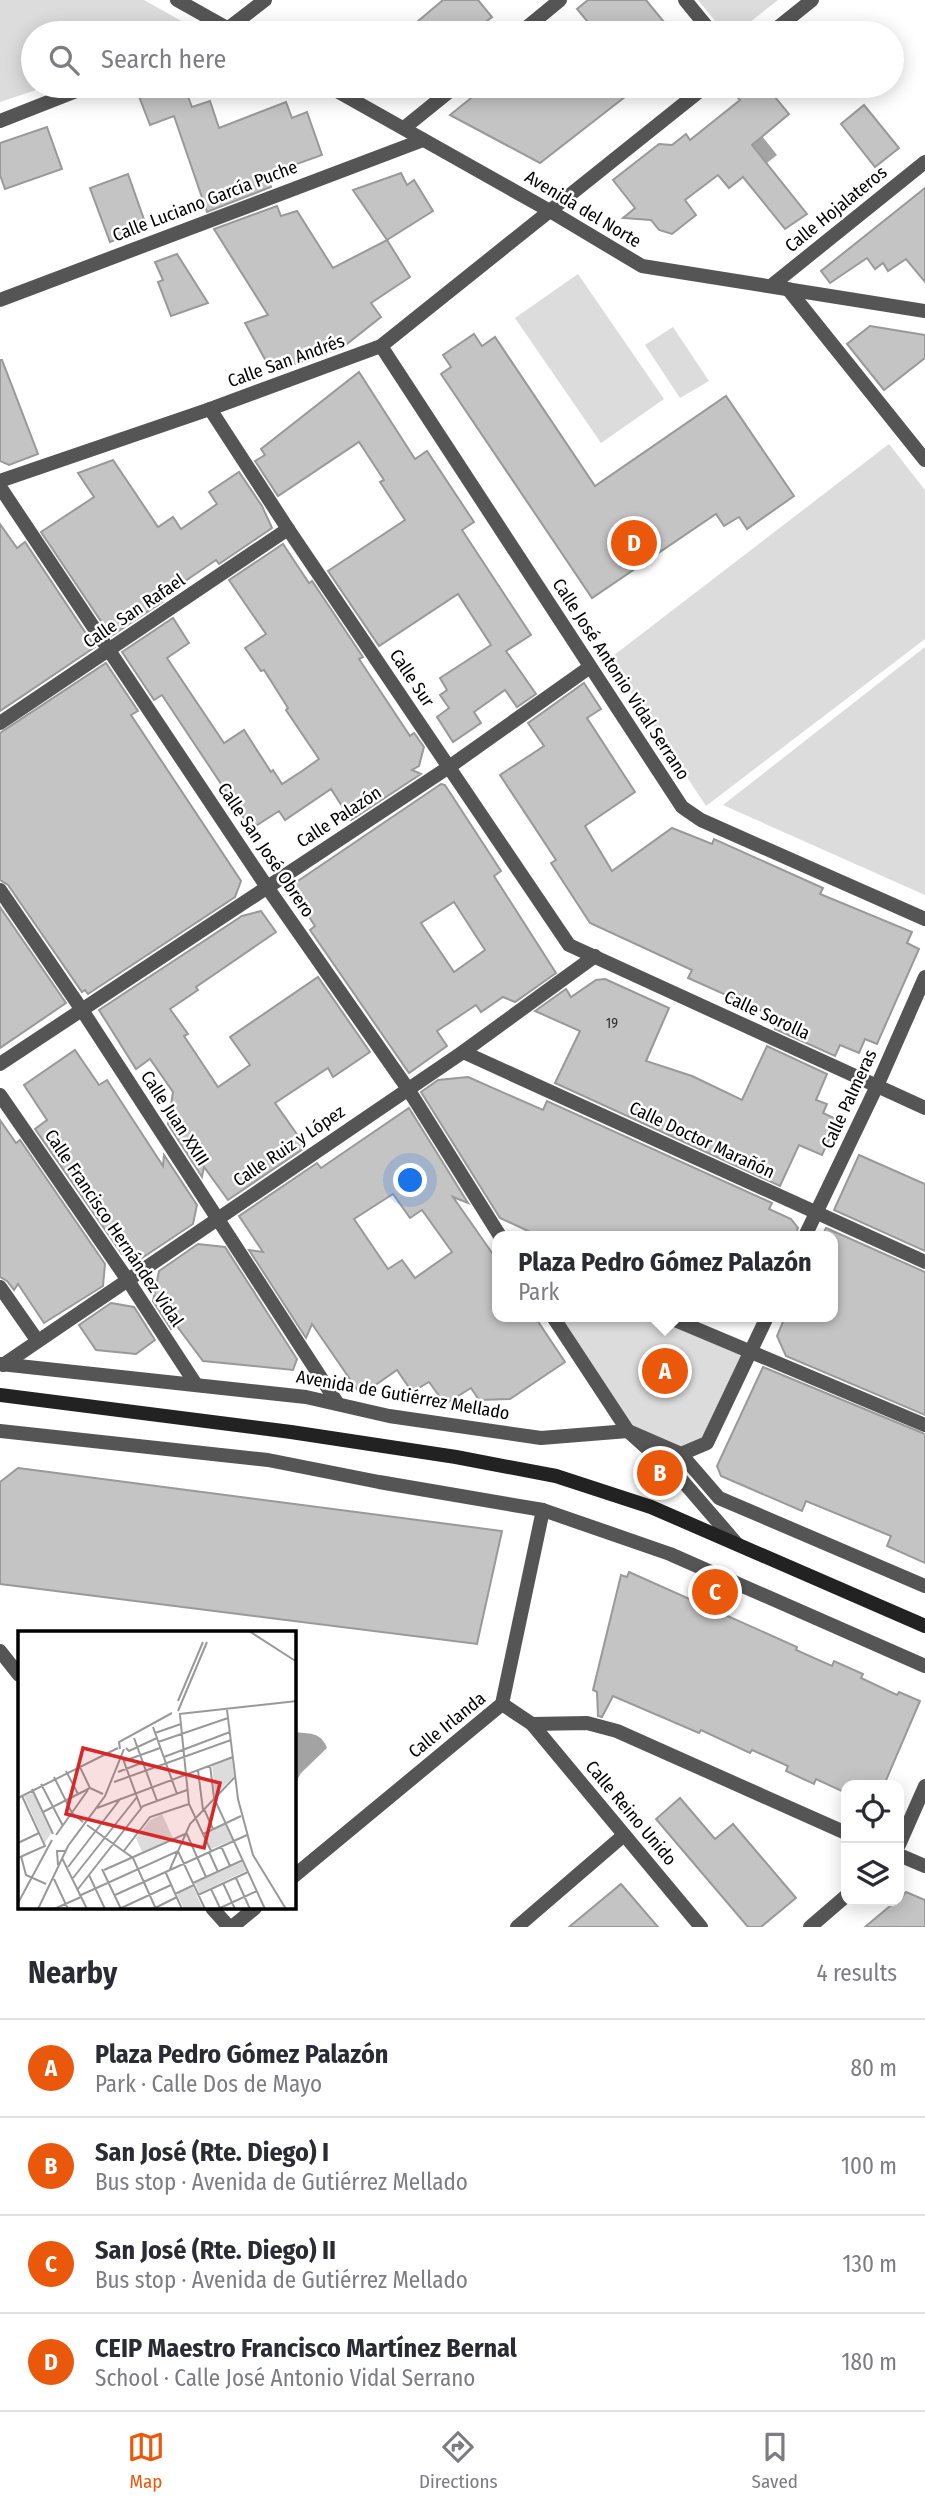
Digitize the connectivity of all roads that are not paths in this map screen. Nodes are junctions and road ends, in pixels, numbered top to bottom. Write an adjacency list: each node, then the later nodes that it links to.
1 (177, 0): 6 (street)
2 (265, 0): 7 (street)
3 (560, 0): 8 (street)
4 (685, 0): 9 (street)
5 (812, 0): 10 (street)
6 (211, 21)
7 (241, 21)
8 (535, 21)
9 (702, 21)
10 (786, 21)
11 (58, 98): 15 (street)
12 (350, 98): 16 (street, Avenida del Norte)
13 (441, 98): 16 (street)
14 (691, 98): 19 (street, Calle San Andrés)
15 (0, 121)
16 (404, 128): 17 (street, Avenida del Norte)
17 (423, 140): 19 (street, Avenida del Norte); 22 (street, Calle Luciano García Puche)
18 (925, 162): 20 (street, Calle Hojalateros)
19 (551, 211): 20 (street, Avenida del Norte); 24 (street, Calle San Andrés)
20 (771, 286): 21 (street, Avenida del Norte)
21 (788, 289): 23 (street, Avenida del Norte); 26 (street)
22 (0, 300)
23 (925, 311)
24 (381, 346): 25 (street, Calle San Andrés); 31 (street, Calle José Antonio Vidal Serrano)
25 (210, 409): 27 (street, Calle San Andrés); 29 (street, Calle Sur)
26 (925, 460)
27 (0, 481)
28 (0, 487): 30 (street, Calle San José Obrero)
29 (288, 530): 30 (street, Calle San Rafael); 33 (street, Calle Sur)
30 (108, 651): 32 (street, Calle San Rafael); 34 (street, Calle San José Obrero)
31 (590, 667): 33 (street, Calle Palazón); 36 (street, Calle José Antonio Vidal Serrano)
32 (0, 723)
33 (449, 767): 34 (street, Calle Palazón); 37 (street, Calle Sur)
34 (267, 887): 39 (street, Calle Palazón); 43 (street, Calle San José Obrero)
35 (0, 890): 39 (street, Calle Juan XXIII)
36 (925, 919)
37 (595, 956): 40 (street, Calle Ruiz y López); 42 (street, Calle Sorolla)
38 (925, 977): 42 (street, Calle Palmeras)
39 (82, 1010): 41 (street, Calle Palazón); 47 (street, Calle Juan XXIII)
40 (463, 1052): 43 (street, Calle Ruiz y López); 46 (street, Calle Doctor Marañón)
41 (0, 1064)
42 (877, 1086): 45 (street, Calle Sorolla); 46 (street, Calle Palmeras)
43 (408, 1089): 47 (street, Calle Ruiz y López); 48 (street, Calle San José Obrero)
44 (0, 1095): 51 (street, Calle Francisco Hernández Vidal)
45 (925, 1108)
46 (816, 1213): 49 (street, Calle Palmeras); 50 (street, Calle Doctor Marañón)
47 (217, 1218): 51 (street, Calle Ruiz y López); 62 (street, Calle Juan XXIII)
48 (497, 1231)
49 (807, 1231)
50 (925, 1262)
51 (127, 1279): 56 (street, Calle Ruiz y López); 59 (street, Calle Francisco Hernández Vidal)
52 (0, 1287): 56 (street)
53 (556, 1322): 65 (street)
54 (680, 1322): 57 (street)
55 (765, 1322): 57 (street)
56 (37, 1340): 58 (street, Calle Ruiz y López)
57 (750, 1352): 63 (street); 66 (street)
58 (2, 1364): 59 (street, Avenida de Gutiérrez Mellado)
59 (195, 1383): 62 (street, Avenida de Gutiérrez Mellado)
60 (7, 1397): 61 (main road); 68 (main road)
61 (0, 1402)
62 (338, 1404): 65 (street, Avenida de Gutiérrez Mellado)
63 (925, 1425)
64 (0, 1431): 67 (street)
65 (628, 1431): 66 (street, Avenida de Gutiérrez Mellado); 68 (street)
66 (681, 1454): 69 (street, Avenida de Gutiérrez Mellado)
67 (543, 1510): 72 (street); 74 (street, Calle Irlanda)
68 (737, 1544): 70 (main road)
69 (925, 1586)
70 (925, 1626)
71 (0, 1651): 73 (street)
72 (925, 1666)
73 (18, 1674)
74 (502, 1704): 75 (street, Calle Reino Unido); 82 (street, Calle Irlanda)
75 (532, 1724): 77 (street); 78 (street, Calle Reino Unido)
76 (925, 1786): 79 (street)
77 (841, 1831)
78 (624, 1835): 87 (street); 88 (street, Calle Reino Unido)
79 (900, 1843)
80 (904, 1857): 81 (street)
81 (925, 1866)
82 (296, 1874)
83 (841, 1900): 89 (street)
84 (214, 1910): 86 (street)
85 (253, 1910): 86 (street)
86 (230, 1927)
87 (517, 1927)
88 (701, 1927)
89 (810, 1927)

